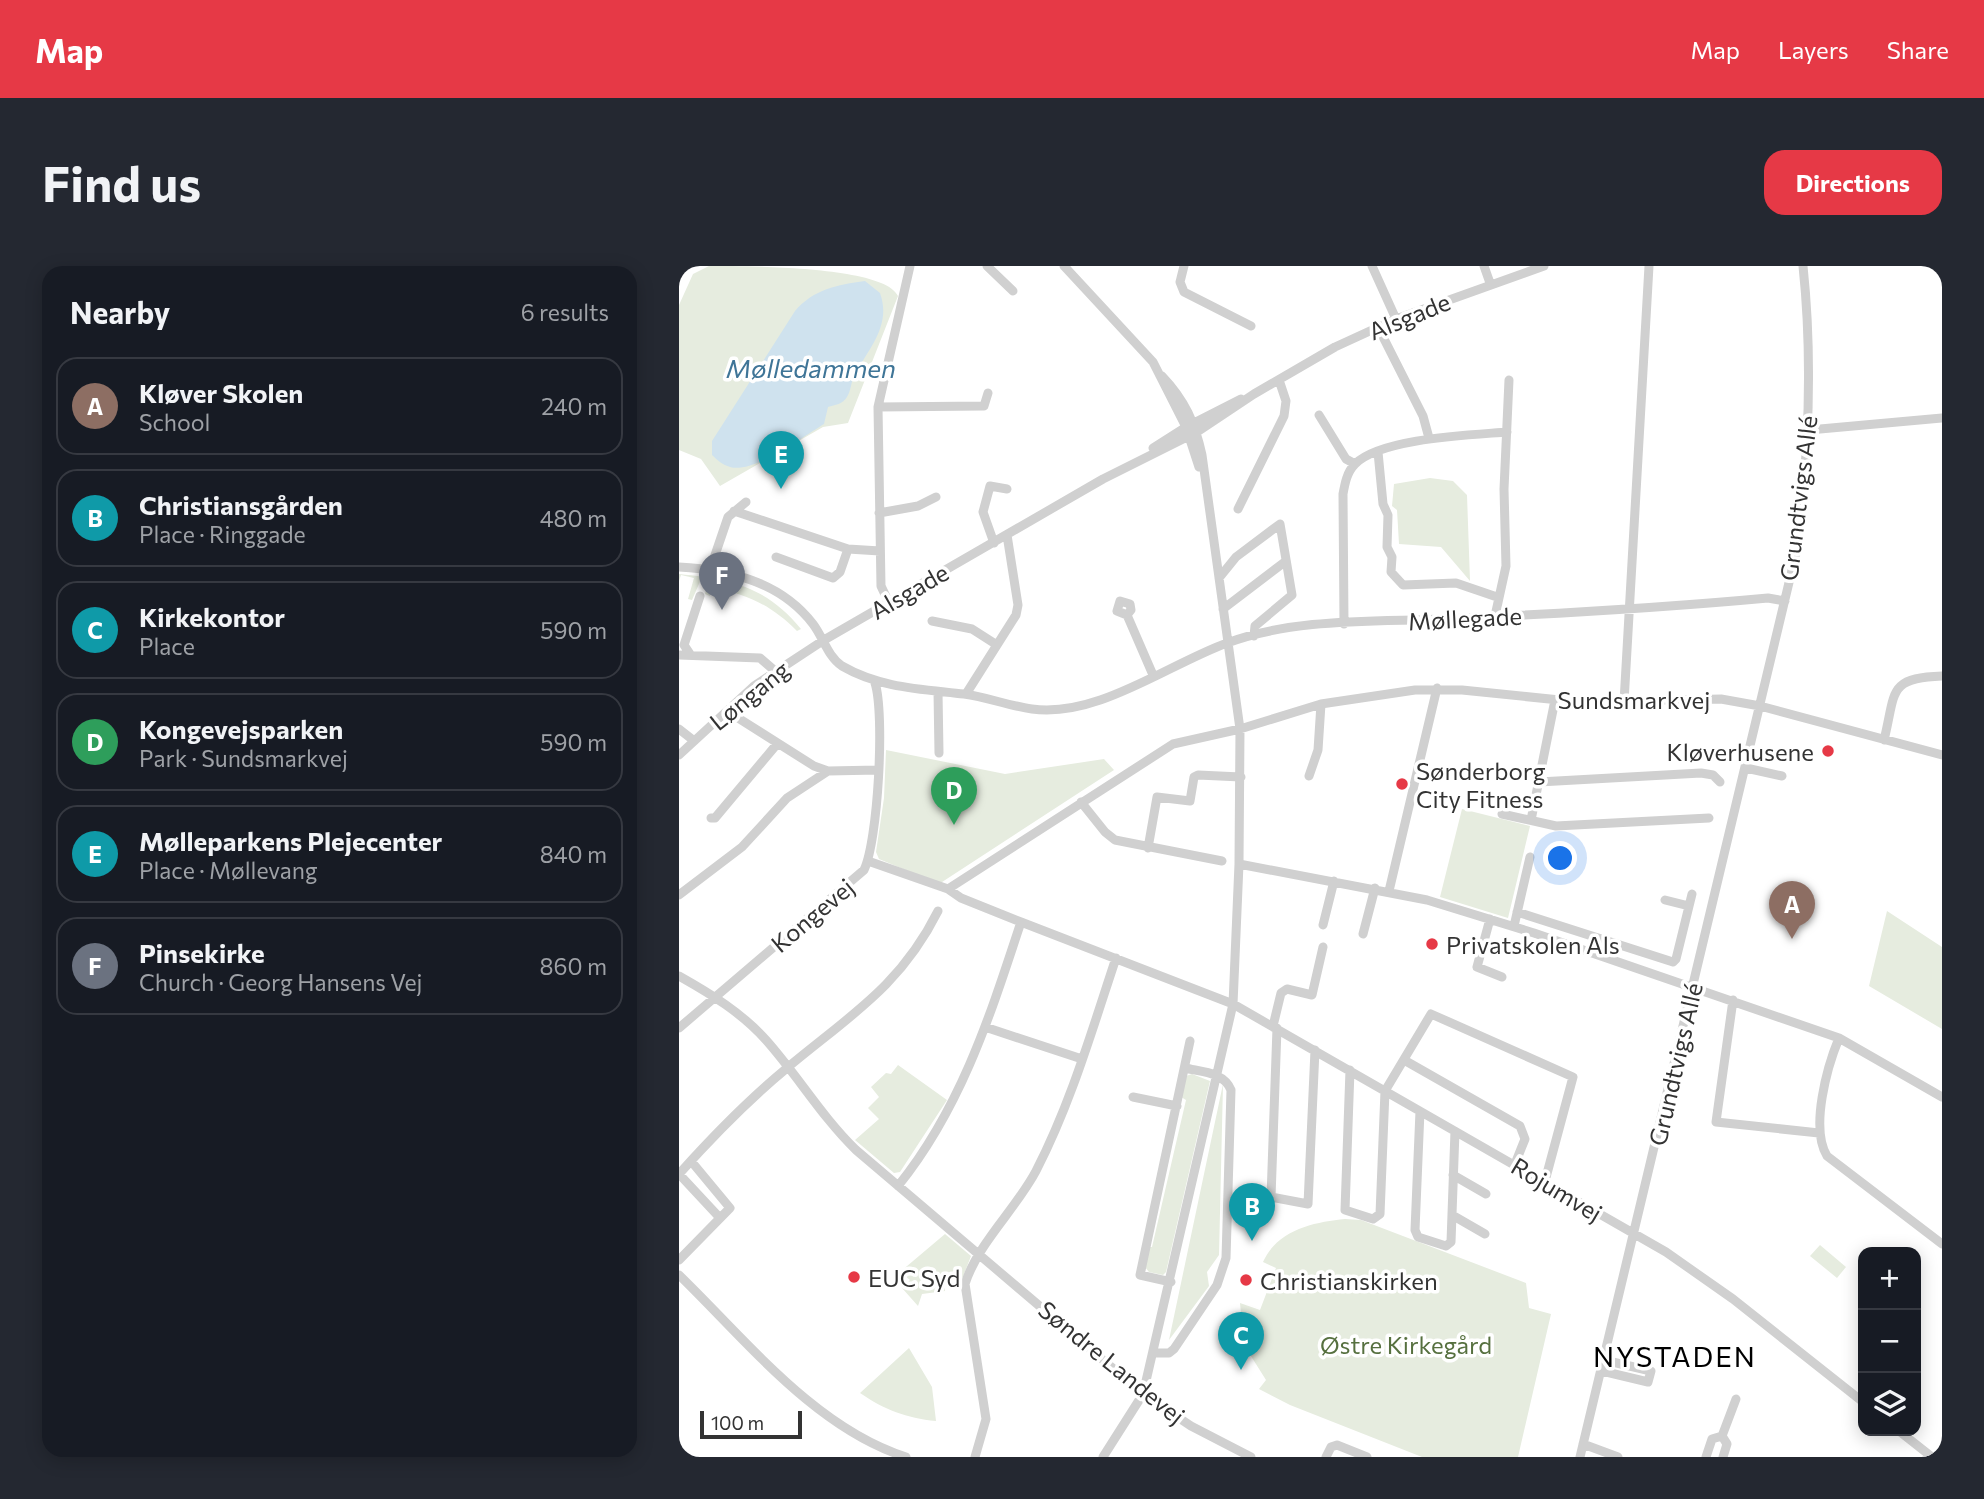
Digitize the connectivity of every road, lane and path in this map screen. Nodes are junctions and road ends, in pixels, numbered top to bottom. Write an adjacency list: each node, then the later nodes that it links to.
1 (910, 266): 18 (street)
2 (987, 266): 11 (street)
3 (1064, 266): 21 (street)
4 (1184, 266): 13 (street)
5 (1371, 266): 12 (street)
6 (1484, 266): 10 (street)
7 (1545, 266): 10 (street, Alsgade)
8 (1649, 266): 47 (street)
9 (1803, 266): 22 (street, Grundtvigs Allé)
10 (1490, 283): 12 (street, Alsgade)
11 (1013, 291)
12 (1396, 319): 14 (street, Alsgade)
13 (1251, 326)
14 (1378, 327): 15 (street, Alsgade); 24 (street)
15 (1279, 380): 21 (street, Alsgade); 30 (street)
16 (1509, 380): 23 (street)
17 (988, 393): 18 (street)
18 (879, 407): 32 (street)
19 (1319, 415): 26 (street)
20 (1942, 418): 22 (street)
21 (1192, 430): 33 (street, Alsgade); 41 (street)
22 (1809, 430): 44 (street, Grundtvigs Allé)
23 (1507, 432): 24 (street); 43 (street)
24 (1429, 438): 25 (street)
25 (1378, 452): 26 (street); 43 (street)
26 (1355, 464): 51 (street)
27 (1007, 489): 34 (street)
28 (936, 497): 32 (street)
29 (746, 502): 31 (street)
30 (1238, 509)
31 (734, 511): 35 (street); 38 (street)
32 (879, 513): 36 (street)
33 (1007, 535): 34 (street, Alsgade); 55 (street)
34 (994, 543): 45 (street, Alsgade)
35 (848, 549): 36 (street); 37 (street)
36 (880, 551): 45 (street)
37 (776, 557)
38 (713, 561)
39 (1286, 561): 41 (street); 46 (street); 52 (street)
40 (679, 566): 53 (street, Møllegade)
41 (1219, 578): 46 (street)
42 (700, 596): 56 (street)
43 (1497, 597): 49 (street)
44 (1785, 601): 47 (street, Møllegade); 68 (street, Grundtvigs Allé)
45 (889, 603): 53 (street, Alsgade)
46 (1223, 609): 54 (street)
47 (1630, 611): 49 (street, Møllegade); 66 (street)
48 (1127, 615): 59 (street)
49 (1495, 616): 51 (street, Møllegade)
50 (932, 621): 55 (street)
51 (1344, 624): 52 (street, Møllegade)
52 (1254, 636): 54 (street, Møllegade)
53 (824, 640): 58 (street, Løngang); 61 (street, Møllegade)
54 (1229, 642): 59 (street, Møllegade); 71 (street)
55 (997, 645): 64 (street)
56 (690, 654): 57 (street); 58 (street)
57 (679, 655)
58 (775, 671): 69 (street, Løngang)
59 (1153, 675): 64 (street, Møllegade)
60 (1942, 676): 73 (street)
61 (875, 682): 63 (street, Møllegade); 79 (street, Kongevej)
62 (1437, 688): 65 (street, Sundsmarkvej); 67 (street, Sundsmarkvej); 99 (street)
63 (938, 692): 64 (street, Møllegade); 75 (street)
64 (966, 694)
65 (1555, 700): 66 (street, Sundsmarkvej); 84 (street)
66 (1624, 702): 68 (street, Sundsmarkvej)
67 (1321, 704): 71 (street, Sundsmarkvej); 81 (street)
68 (1761, 706): 73 (street, Sundsmarkvej); 78 (street, Grundtvigs Allé)
69 (727, 711): 72 (street, Løngang); 74 (street)
70 (679, 729): 72 (street)
71 (1240, 729): 83 (street); 86 (street, Sundsmarkvej)
72 (693, 740): 76 (street, Løngang)
73 (1884, 740): 77 (street, Sundsmarkvej)
74 (777, 744): 80 (street); 88 (street)
75 (939, 753)
76 (679, 755)
77 (1942, 755)
78 (1746, 768): 82 (street); 115 (street, Grundtvigs Allé)
79 (878, 770): 80 (street); 93 (street, Kongevej)
80 (828, 771): 101 (street)
81 (1309, 776)
82 (1782, 776)
83 (1241, 777): 91 (street); 95 (street)
84 (1539, 782): 85 (street); 90 (street)
85 (1720, 782)
86 (1081, 802): 91 (street); 98 (street, Sundsmarkvej)
87 (1502, 814): 90 (street)
88 (711, 818)
89 (1709, 818): 90 (street)
90 (1531, 820)
91 (1148, 848): 94 (street)
92 (1530, 857): 105 (street)
93 (868, 861): 98 (street, Rojumvej); 116 (street, Kongevej)
94 (1222, 861)
95 (1239, 864): 96 (street); 118 (street)
96 (1334, 881): 97 (street); 108 (street)
97 (1375, 888): 99 (street); 110 (street)
98 (948, 889): 107 (street, Rojumvej)
99 (1389, 891): 106 (street)
100 (1692, 894): 103 (street)
101 (679, 895)
102 (1665, 900): 103 (street)
103 (1689, 906): 105 (street)
104 (938, 911): 127 (street)
105 (1517, 912): 109 (street)
106 (1490, 919): 109 (street); 114 (street)
107 (1021, 922): 112 (street, Rojumvej); 119 (street)
108 (1323, 925)
109 (1514, 926): 115 (street)
110 (1363, 934)
111 (1323, 947): 120 (street)
112 (1116, 958): 118 (street, Rojumvej); 125 (street)
113 (679, 976): 116 (street, Søndre Landevej)
114 (1502, 977)
115 (1693, 986): 117 (street); 148 (street, Grundtvigs Allé)
116 (716, 997): 121 (street, Kongevej); 127 (street, Søndre Landevej)
117 (1733, 1000): 122 (street); 137 (street)
118 (1233, 1003): 120 (street, Rojumvej); 130 (street)
119 (985, 1027): 125 (street); 143 (street)
120 (1275, 1027): 124 (street, Rojumvej); 124 (street)
121 (679, 1028)
122 (1839, 1038): 133 (street); 137 (street)
123 (1190, 1041): 128 (street)
124 (1315, 1050): 129 (street, Rojumvej)
125 (1082, 1059): 150 (street)
126 (1404, 1059): 131 (street); 139 (street); 142 (street)
127 (788, 1068): 138 (street); 143 (street, Søndre Landevej)
128 (1185, 1068): 130 (street); 134 (street)
129 (1350, 1070): 131 (street, Rojumvej); 131 (street)
130 (1218, 1075): 153 (street); 154 (street)
131 (1385, 1091): 135 (street, Rojumvej)
132 (1133, 1097): 134 (street)
133 (1942, 1097)
134 (1177, 1106): 153 (street)
135 (1420, 1111): 136 (street, Rojumvej); 145 (street)
136 (1455, 1131): 139 (street, Rojumvej); 141 (street)
137 (1819, 1133): 149 (street)
138 (691, 1161): 140 (street); 146 (street)
139 (1515, 1164): 142 (street, Rojumvej)
140 (679, 1174): 146 (street)
141 (1453, 1175): 144 (street); 145 (street)
142 (1545, 1181): 148 (street, Rojumvej)
143 (898, 1186): 150 (street, Søndre Landevej)
144 (1486, 1194)
145 (1452, 1215): 147 (street)
146 (720, 1218): 151 (street)
147 (1485, 1234)
148 (1634, 1235): 155 (street, Grundtvigs Allé); 158 (street, Rojumvej)
149 (1942, 1244)
150 (981, 1254): 157 (street, Søndre Landevej); 164 (street)
151 (679, 1260)
152 (679, 1275): 163 (street)
153 (1171, 1282): 154 (street)
154 (1153, 1353): 157 (street)
155 (1604, 1360): 156 (street, Grundtvigs Allé); 156 (street)
156 (1602, 1371): 162 (street, Grundtvigs Allé)
157 (1143, 1394): 165 (street); 166 (street, Søndre Landevej)
158 (1858, 1398)
159 (1736, 1399): 160 (street)
160 (1722, 1436): 171 (street); 172 (street)
161 (1905, 1436): 173 (street)
162 (1583, 1444): 169 (street, Grundtvigs Allé); 170 (street)
163 (906, 1457)
164 (975, 1457)
165 (1104, 1457)
166 (1251, 1457)
167 (1326, 1457): 168 (street)
168 (1367, 1457)
169 (1580, 1457)
170 (1618, 1457)
171 (1706, 1457)
172 (1723, 1457)
173 (1932, 1457)

